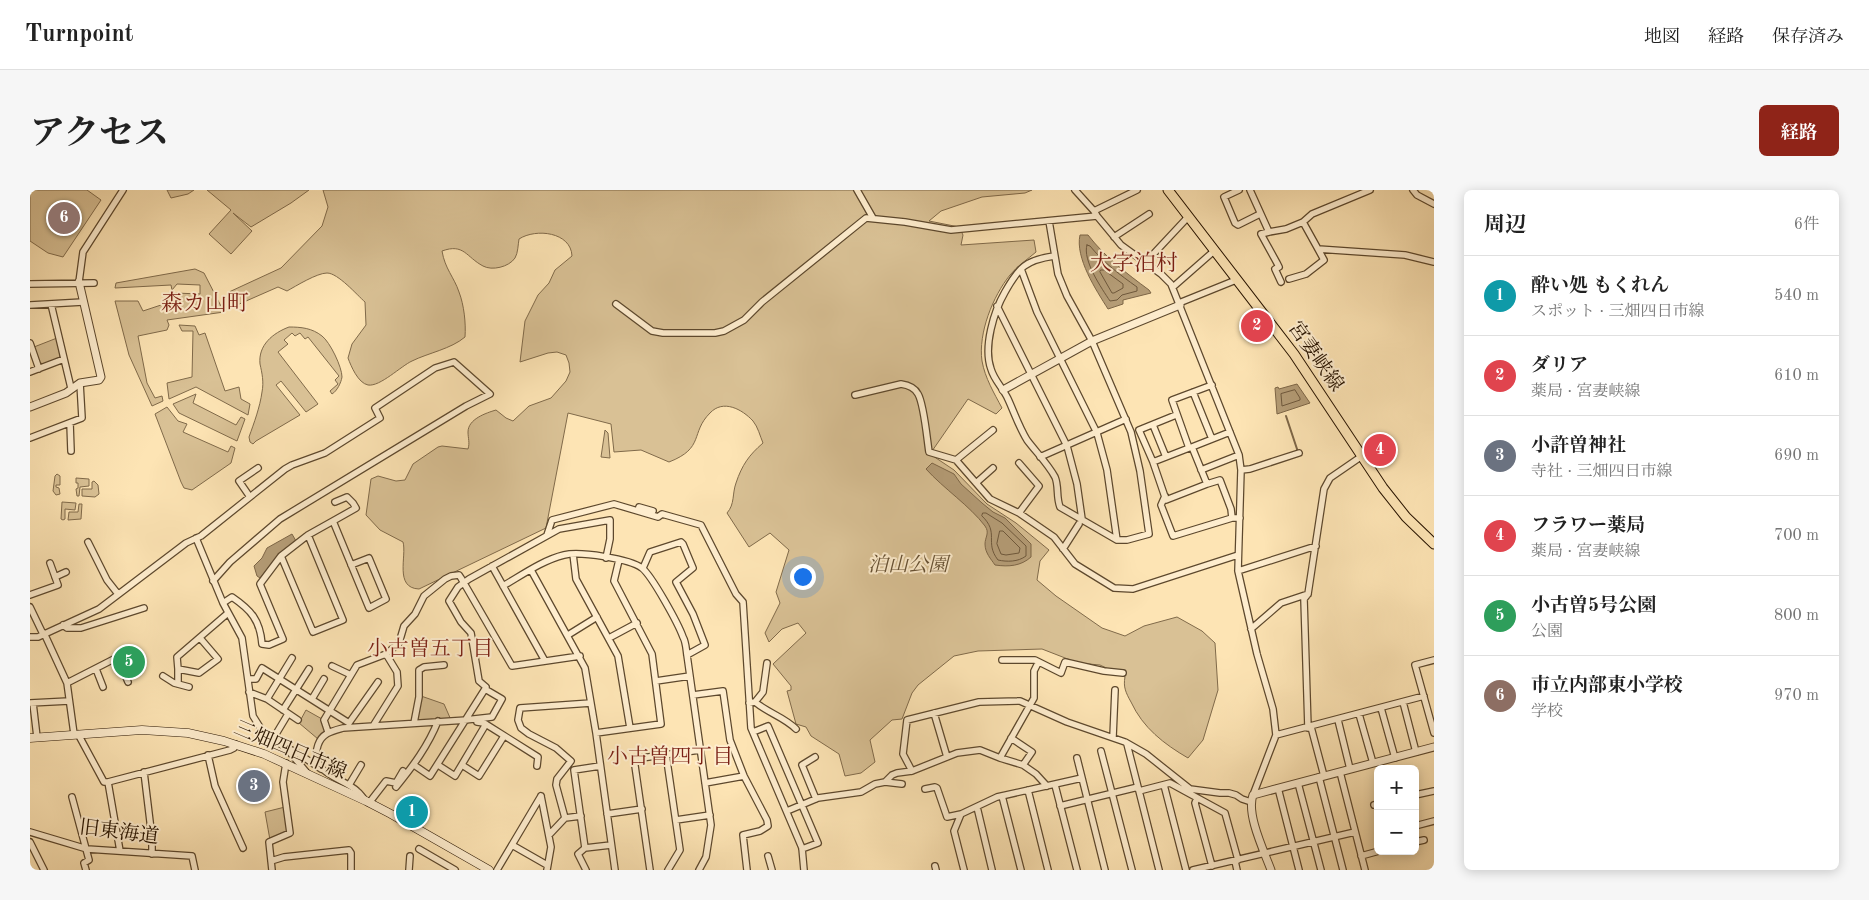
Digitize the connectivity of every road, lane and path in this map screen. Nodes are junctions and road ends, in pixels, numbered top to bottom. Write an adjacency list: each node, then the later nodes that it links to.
1 (123, 190): 28 (street)
2 (857, 190): 15 (street)
3 (1075, 190): 11 (street)
4 (1137, 190): 11 (street)
5 (1168, 190): 14 (main road, 宮妻峡線)
6 (1239, 190): 13 (street)
7 (1250, 190): 13 (street)
8 (1370, 190): 17 (street)
9 (1413, 190): 10 (street)
10 (1433, 202)
11 (1095, 214): 16 (street); 19 (street)
12 (1149, 214): 19 (street)
13 (1260, 214): 18 (street)
14 (1188, 217): 21 (main road, 宮妻峡線); 24 (street)
15 (873, 218): 16 (street); 35 (street)
16 (1049, 221): 22 (street)
17 (1303, 222): 18 (street); 20 (street)
18 (1269, 232): 29 (street)
19 (1114, 237): 24 (street)
20 (1318, 249): 23 (street); 26 (street)
21 (1214, 251): 27 (main road, 宮妻峡線); 32 (street)
22 (1054, 256): 25 (street); 39 (street)
23 (1434, 262)
24 (1145, 263): 32 (street)
25 (1021, 269): 38 (street); 41 (street)
26 (1290, 279)
27 (1236, 280): 36 (street); 67 (main road, 宮妻峡線)
28 (79, 282): 30 (street); 31 (street); 33 (street)
29 (1280, 282)
30 (94, 283)
31 (30, 284)
32 (1173, 287): 36 (street)
33 (83, 302): 34 (street); 46 (street)
34 (52, 304): 37 (street); 42 (street)
35 (616, 304)
36 (1179, 304): 39 (street); 47 (street)
37 (30, 305)
38 (997, 306): 45 (street); 49 (street)
39 (1092, 341): 41 (street); 54 (street)
40 (30, 344): 43 (street)
41 (1061, 358): 45 (street); 59 (street)
42 (64, 359): 43 (street); 48 (street)
43 (39, 368): 44 (street)
44 (30, 372)
45 (1032, 374): 49 (street); 62 (street)
46 (80, 384): 48 (street); 55 (street)
47 (1212, 385): 50 (street); 58 (street)
48 (71, 388): 52 (street)
49 (1003, 390): 68 (street)
50 (1193, 392): 53 (street); 61 (street)
51 (855, 395): 70 (street)
52 (30, 406)
53 (1176, 415): 56 (street); 63 (street)
54 (1126, 419): 59 (street); 92 (street)
55 (70, 423): 60 (street); 64 (street)
56 (1153, 425): 69 (street); 71 (street)
57 (993, 430): 70 (street)
58 (1230, 432): 61 (street); 66 (street)
59 (1097, 433): 62 (street); 92 (street)
60 (30, 438)
61 (1212, 439): 63 (street)
62 (1067, 446): 68 (street); 88 (street)
63 (1191, 447): 69 (street); 75 (street)
64 (71, 451)
65 (1299, 453): 76 (street)
66 (1239, 455): 75 (street); 76 (street)
67 (1362, 456): 94 (main road, 宮妻峡線); 95 (street)
68 (1040, 457): 88 (street)
69 (1166, 457): 71 (street)
70 (956, 460): 77 (street)
71 (1153, 462): 79 (street)
72 (1019, 463): 83 (street)
73 (258, 468): 80 (street)
74 (993, 468): 77 (street)
75 (1201, 470): 78 (street)
76 (1242, 470): 86 (street)
77 (976, 483): 83 (street)
78 (1207, 484): 79 (street); 85 (street)
79 (1165, 496): 85 (street)
80 (250, 497): 91 (street); 110 (street)
81 (336, 502): 87 (street)
82 (639, 507): 84 (street)
83 (1019, 513): 96 (street)
84 (662, 514): 89 (street); 169 (street)
85 (1232, 518): 86 (street)
86 (1240, 518): 98 (street)
87 (333, 521): 90 (street); 103 (street)
88 (1080, 521): 92 (street); 96 (street)
89 (547, 535): 100 (street); 104 (street)
90 (308, 536): 99 (street); 99 (street)
91 (196, 538): 110 (street); 113 (street)
92 (1117, 540)
93 (88, 542): 113 (street)
94 (1434, 544)
95 (1316, 546): 108 (street); 114 (street)
96 (1063, 549): 98 (street)
97 (573, 554): 100 (street); 106 (street); 120 (street)
98 (1238, 555): 108 (street)
99 (281, 556): 116 (street)
100 (606, 558): 101 (street)
101 (618, 560): 105 (street); 121 (street)
102 (50, 563): 109 (street)
103 (352, 565): 103 (street)
104 (492, 566): 111 (street); 112 (street)
105 (643, 568): 130 (street); 130 (street)
106 (531, 570): 112 (street); 125 (street)
107 (66, 572): 109 (street)
108 (1238, 572): 123 (street)
109 (55, 577): 115 (street)
110 (212, 581): 116 (street)
111 (464, 583): 129 (street); 135 (street); 158 (street)
112 (503, 586): 135 (street)
113 (118, 594): 122 (street)
114 (1308, 594): 123 (street); 184 (street)
115 (30, 596)
116 (222, 603): 119 (street)
117 (30, 607): 124 (street)
118 (144, 608): 122 (street)
119 (228, 613): 127 (street); 147 (street)
120 (597, 617): 125 (street); 128 (street)
121 (637, 623): 128 (street); 150 (street)
122 (63, 625): 124 (street)
123 (1251, 628): 193 (street)
124 (44, 633): 126 (street); 153 (street)
125 (568, 635): 131 (street)
126 (30, 637)
127 (200, 638): 141 (street); 141 (street)
128 (609, 638): 186 (street)
129 (386, 654): 144 (street); 183 (street)
130 (687, 655): 146 (street)
131 (580, 656): 135 (street); 168 (street)
132 (292, 658): 148 (street)
133 (1002, 660): 137 (street)
134 (1434, 660): 162 (street)
135 (545, 661)
136 (767, 663): 169 (street)
137 (1038, 663): 143 (street); 170 (street)
138 (444, 665): 181 (street)
139 (332, 666): 144 (street)
140 (96, 668): 151 (street); 153 (street); 155 (street)
141 (178, 669): 154 (street)
142 (309, 669): 157 (street)
143 (1122, 673)
144 (351, 675): 172 (street)
145 (163, 676): 154 (street)
146 (690, 676): 150 (street); 161 (street)
147 (248, 679): 148 (street); 160 (street)
148 (280, 679): 157 (street); 163 (street)
149 (324, 679): 164 (street)
150 (656, 680): 186 (street)
151 (128, 682)
152 (378, 682): 180 (street)
153 (67, 683): 165 (street)
154 (178, 684): 156 (street)
155 (103, 687)
156 (189, 687)
157 (296, 689): 164 (street); 173 (street)
158 (485, 689): 177 (street); 177 (street)
159 (1115, 690): 196 (street)
160 (249, 692): 163 (street); 198 (street)
161 (692, 695): 203 (street); 229 (street)
162 (1424, 696): 166 (street); 191 (street)
163 (267, 699): 173 (street)
164 (312, 699): 172 (street)
165 (69, 701): 167 (street); 192 (street)
166 (1403, 702): 171 (street); 205 (street)
167 (32, 703): 195 (street)
168 (591, 703): 190 (street); 265 (street)
169 (752, 703): 187 (street); 189 (street)
170 (1031, 705): 174 (street); 196 (street); 197 (street)
171 (1381, 708): 175 (street); 212 (street)
172 (329, 710): 180 (street); 188 (street)
173 (285, 712): 176 (street); 198 (street)
174 (934, 713): 209 (street); 225 (street)
175 (1359, 714): 178 (street); 214 (street)
176 (298, 720)
177 (465, 720): 179 (street); 182 (street); 217 (street)
178 (1338, 720): 184 (street); 223 (street)
179 (438, 721): 181 (street); 215 (street)
180 (347, 722): 185 (street)
181 (414, 723): 183 (street)
182 (486, 724): 194 (street); 218 (street)
183 (373, 726): 185 (street)
184 (1310, 727): 193 (street); 230 (street)
185 (343, 728): 188 (street)
186 (630, 728): 190 (street)
187 (796, 729)
188 (328, 732): 222 (street)
189 (753, 732): 256 (street); 260 (street)
190 (596, 733): 221 (street)
191 (1434, 733)
192 (76, 734): 195 (main road, 三畑四日市線); 199 (main road, 三畑四日市線); 232 (street)
193 (1276, 735): 252 (street)
194 (504, 736): 218 (street); 220 (street)
195 (33, 737)
196 (1113, 737): 200 (street)
197 (1012, 738): 210 (street); 219 (street)
198 (273, 740): 202 (street)
199 (235, 744): 207 (street); 213 (main road, 三畑四日市線)
200 (1127, 744): 244 (street); 252 (street)
201 (1434, 747): 205 (street)
202 (287, 749): 222 (street); 228 (street)
203 (700, 750): 206 (street); 234 (street)
204 (1102, 751): 247 (street)
205 (1416, 752): 212 (street)
206 (666, 754): 259 (street); 266 (street)
207 (208, 755): 226 (street); 280 (street)
208 (815, 757): 253 (street)
209 (947, 757): 210 (street); 225 (street)
210 (1000, 758): 219 (street)
211 (1076, 758): 231 (street)
212 (1395, 758): 214 (street)
213 (286, 763): 228 (main road, 三畑四日市線); 292 (street)
214 (1373, 763): 223 (street)
215 (414, 764): 217 (street); 241 (street)
216 (361, 765): 238 (street)
217 (438, 765): 218 (street)
218 (462, 765)
219 (1023, 765): 240 (street)
220 (537, 766)
221 (600, 766): 261 (street); 264 (street)
222 (321, 769): 238 (street)
223 (1350, 769): 227 (street)
224 (403, 771): 255 (street)
225 (912, 771): 233 (street)
226 (144, 772): 232 (street); 287 (street)
227 (1340, 772): 230 (street); 270 (street)
228 (308, 774): 255 (main road, 三畑四日市線)
229 (744, 776): 234 (street); 310 (street)
230 (1322, 777): 235 (street); 272 (street)
231 (1082, 778): 237 (street); 254 (street)
232 (108, 782): 285 (street)
233 (885, 782): 236 (street); 253 (street)
234 (705, 783): 263 (street)
235 (1298, 783): 242 (street); 276 (street)
236 (902, 784)
237 (1055, 784): 240 (street); 257 (street)
238 (348, 785): 255 (street)
239 (1164, 785): 244 (street); 251 (street); 321 (street)
240 (1047, 786): 245 (street)
241 (396, 787)
242 (1278, 788): 252 (street); 279 (street)
243 (925, 789): 262 (street)
244 (1138, 789): 247 (street); 320 (street)
245 (1028, 790): 249 (street); 316 (street)
246 (1434, 791): 248 (street)
247 (1112, 793): 254 (street); 319 (street)
248 (1419, 794)
249 (1002, 796): 258 (street); 315 (street)
250 (72, 797): 282 (street)
251 (1196, 798): 293 (street); 294 (street)
252 (1252, 798): 288 (street)
253 (816, 799): 256 (street)
254 (1087, 799): 257 (street); 318 (street)
255 (368, 802): 303 (main road, 三畑四日市線)
256 (802, 805): 260 (street); 284 (street)
257 (1060, 806): 317 (street)
258 (977, 807): 262 (street); 314 (street)
259 (642, 809): 261 (street); 307 (street)
260 (787, 811): 284 (street)
261 (607, 814): 278 (street)
262 (961, 814): 313 (street)
263 (710, 815): 266 (street); 309 (street)
264 (581, 816): 265 (street); 281 (street)
265 (565, 818): 271 (street)
266 (676, 820): 308 (street)
267 (1434, 821): 268 (street)
268 (1419, 825)
269 (30, 832): 282 (street, 旧東海道)
270 (1355, 832): 272 (street); 291 (street)
271 (549, 835): 277 (street); 295 (street)
272 (1335, 837): 276 (street); 327 (street)
273 (1424, 840): 274 (street)
274 (1419, 841)
275 (30, 842): 296 (street)
276 (1314, 842): 279 (street); 326 (street)
277 (512, 844): 295 (street); 304 (street)
278 (611, 845): 281 (street); 306 (street)
279 (1294, 847): 288 (street); 325 (street)
280 (243, 848)
281 (585, 848): 305 (street)
282 (87, 849): 285 (street, 旧東海道); 297 (street)
283 (419, 849): 302 (street)
284 (802, 849): 312 (street)
285 (120, 852): 287 (street, 旧東海道)
286 (1374, 852): 291 (street)
287 (152, 854): 298 (street, 旧東海道)
288 (1265, 854): 293 (street); 324 (street)
289 (410, 856): 301 (street)
290 (768, 856): 311 (street)
291 (1361, 856): 328 (street)
292 (271, 861): 299 (street); 300 (street)
293 (1236, 861): 294 (street); 323 (street)
294 (1212, 866): 322 (street)
295 (547, 868)
296 (44, 870)
297 (86, 870)
298 (195, 870)
299 (272, 870)
300 (351, 870)
301 (409, 870)
302 (455, 870)
303 (489, 870)
304 (497, 870)
305 (586, 870)
306 (615, 870)
307 (650, 870)
308 (668, 870)
309 (699, 870)
310 (747, 870)
311 (772, 870)
312 (804, 870)
313 (964, 870)
314 (992, 870)
315 (1021, 870)
316 (1048, 870)
317 (1077, 870)
318 (1105, 870)
319 (1132, 870)
320 (1159, 870)
321 (1186, 870)
322 (1193, 870)
323 (1237, 870)
324 (1271, 870)
325 (1299, 870)
326 (1321, 870)
327 (1343, 870)
328 (1365, 870)

